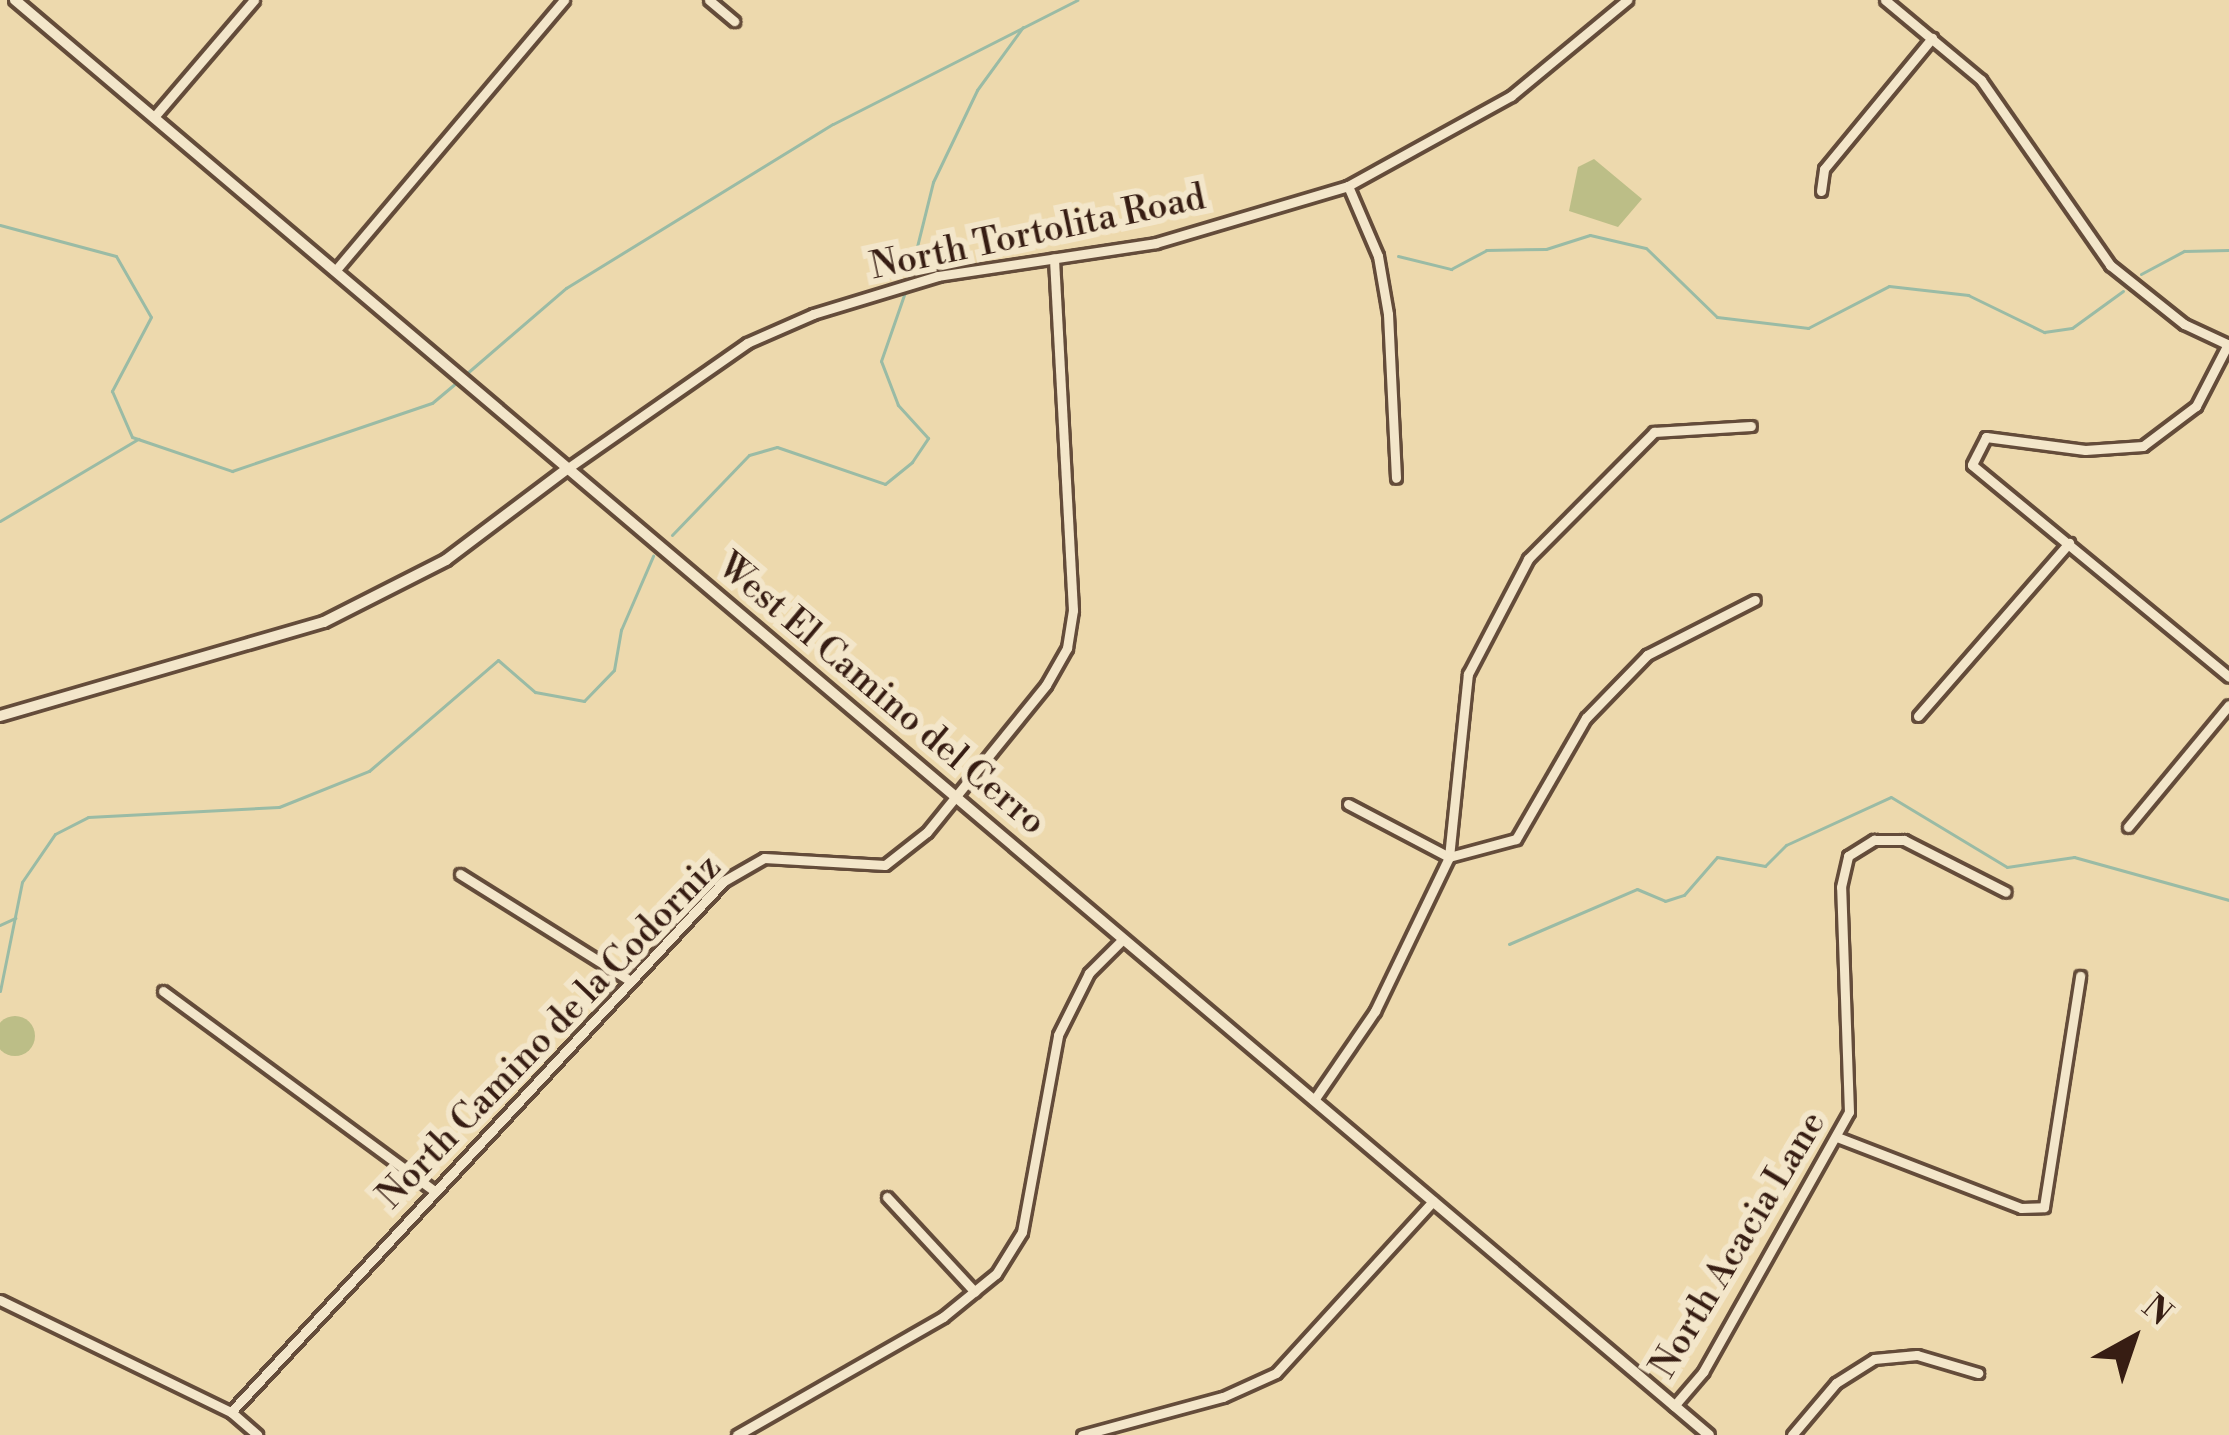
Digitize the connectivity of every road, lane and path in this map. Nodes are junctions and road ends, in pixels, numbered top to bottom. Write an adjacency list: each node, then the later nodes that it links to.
1 (15, 0): 9 (street, West El Camino del Cerro)
2 (254, 0): 9 (street)
3 (564, 0): 13 (street)
4 (709, 0): 7 (street)
5 (1627, 0): 10 (street, North Tortolita Road)
6 (1885, 0): 8 (street)
7 (734, 22)
8 (1932, 38): 11 (street); 14 (street)
9 (154, 117): 13 (street, West El Camino del Cerro)
10 (1348, 186): 12 (street, North Tortolita Road); 17 (street)
11 (1821, 191)
12 (1054, 259): 16 (street, North Tortolita Road); 24 (street, North Camino de la Codorniz)
13 (335, 271): 16 (street, West El Camino del Cerro)
14 (2229, 345): 18 (street)
15 (1751, 426): 27 (street)
16 (568, 468): 22 (street, North Tortolita Road); 24 (street, West El Camino del Cerro)
17 (1396, 478)
18 (2069, 544): 20 (street); 23 (street)
19 (1755, 600): 27 (street)
20 (2229, 677)
21 (2229, 705): 26 (street)
22 (0, 716)
23 (1918, 716)
24 (956, 797): 30 (street, West El Camino del Cerro); 32 (street, North Camino de la Codorniz)
25 (1348, 804): 27 (street)
26 (2128, 827)
27 (1450, 856): 34 (street)
28 (460, 874): 32 (street)
29 (2006, 892): 35 (street, North Acacia Lane)
30 (1123, 939): 34 (street, West El Camino del Cerro); 39 (street)
31 (2080, 976): 35 (street)
32 (629, 980): 36 (street, North Camino de la Codorniz)
33 (163, 992): 36 (street)
34 (1314, 1100): 38 (street, West El Camino del Cerro)
35 (1837, 1137): 42 (street, North Acacia Lane)
36 (433, 1190): 43 (street, North Camino de la Codorniz)
37 (887, 1197): 39 (street)
38 (1433, 1201): 42 (street, West El Camino del Cerro); 46 (street)
39 (975, 1292): 45 (street)
40 (0, 1300): 43 (street)
41 (1978, 1372): 48 (street)
42 (1674, 1406): 47 (street, West El Camino del Cerro)
43 (231, 1412): 44 (street)
44 (257, 1435)
45 (737, 1435)
46 (1082, 1435)
47 (1709, 1435)
48 (1792, 1435)

